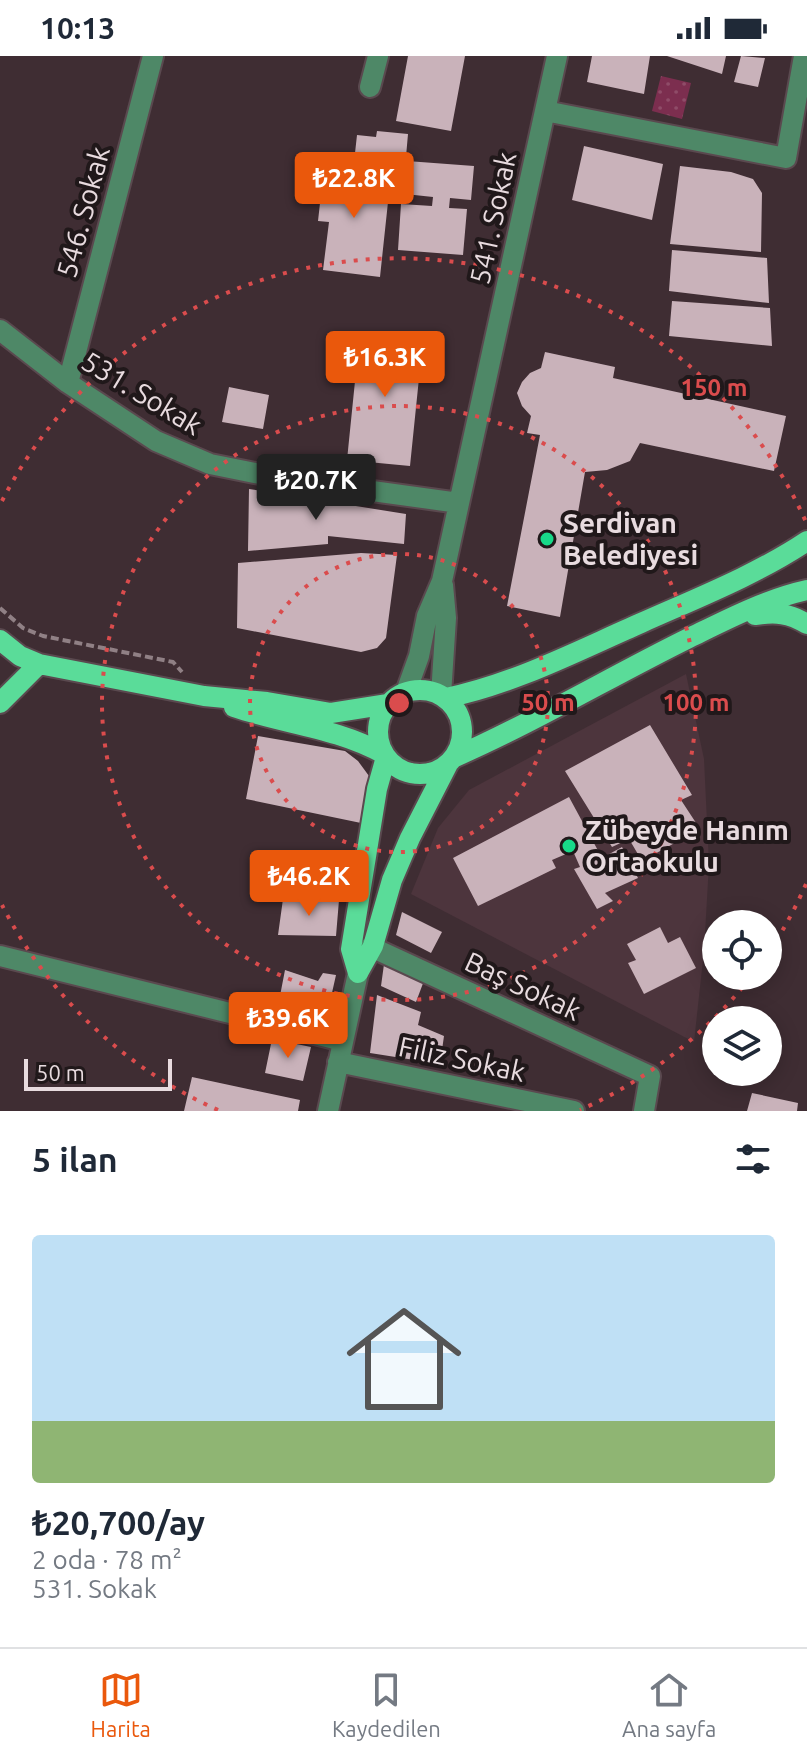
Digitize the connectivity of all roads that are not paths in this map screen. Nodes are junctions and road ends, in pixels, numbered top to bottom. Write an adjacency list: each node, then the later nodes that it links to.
1 (153, 56): 8 (street, 546. Sokak)
2 (378, 56): 5 (street)
3 (557, 56): 6 (street, 541. Sokak)
4 (804, 56): 6 (street)
5 (370, 87)
6 (545, 111): 9 (street, 541. Sokak)
7 (0, 330): 8 (street, 531. Sokak)
8 (68, 383): 9 (street, 531. Sokak)
9 (459, 503): 11 (street, 541. Sokak)
10 (807, 541): 19 (main road)
11 (442, 581): 17 (street); 19 (street)
12 (807, 590): 13 (main road)
13 (731, 617): 14 (main road); 23 (main road)
14 (807, 624)
15 (0, 640): 16 (main road)
16 (39, 664): 18 (main road); 20 (main road)
17 (406, 692): 19 (main road); 21 (main road)
18 (204, 696): 21 (main road); 22 (main road)
19 (444, 697): 23 (main road)
20 (0, 703)
21 (388, 704): 22 (main road)
22 (385, 756): 23 (main road); 26 (main road)
23 (452, 761): 24 (main road)
24 (371, 947): 26 (main road); 31 (street, Baş Sokak)
25 (0, 956): 27 (street)
26 (358, 973): 27 (street)
27 (343, 1041): 28 (street)
28 (338, 1062): 29 (street); 30 (street, Filiz Sokak)
29 (328, 1111)
30 (574, 1111)
31 (644, 1111)

